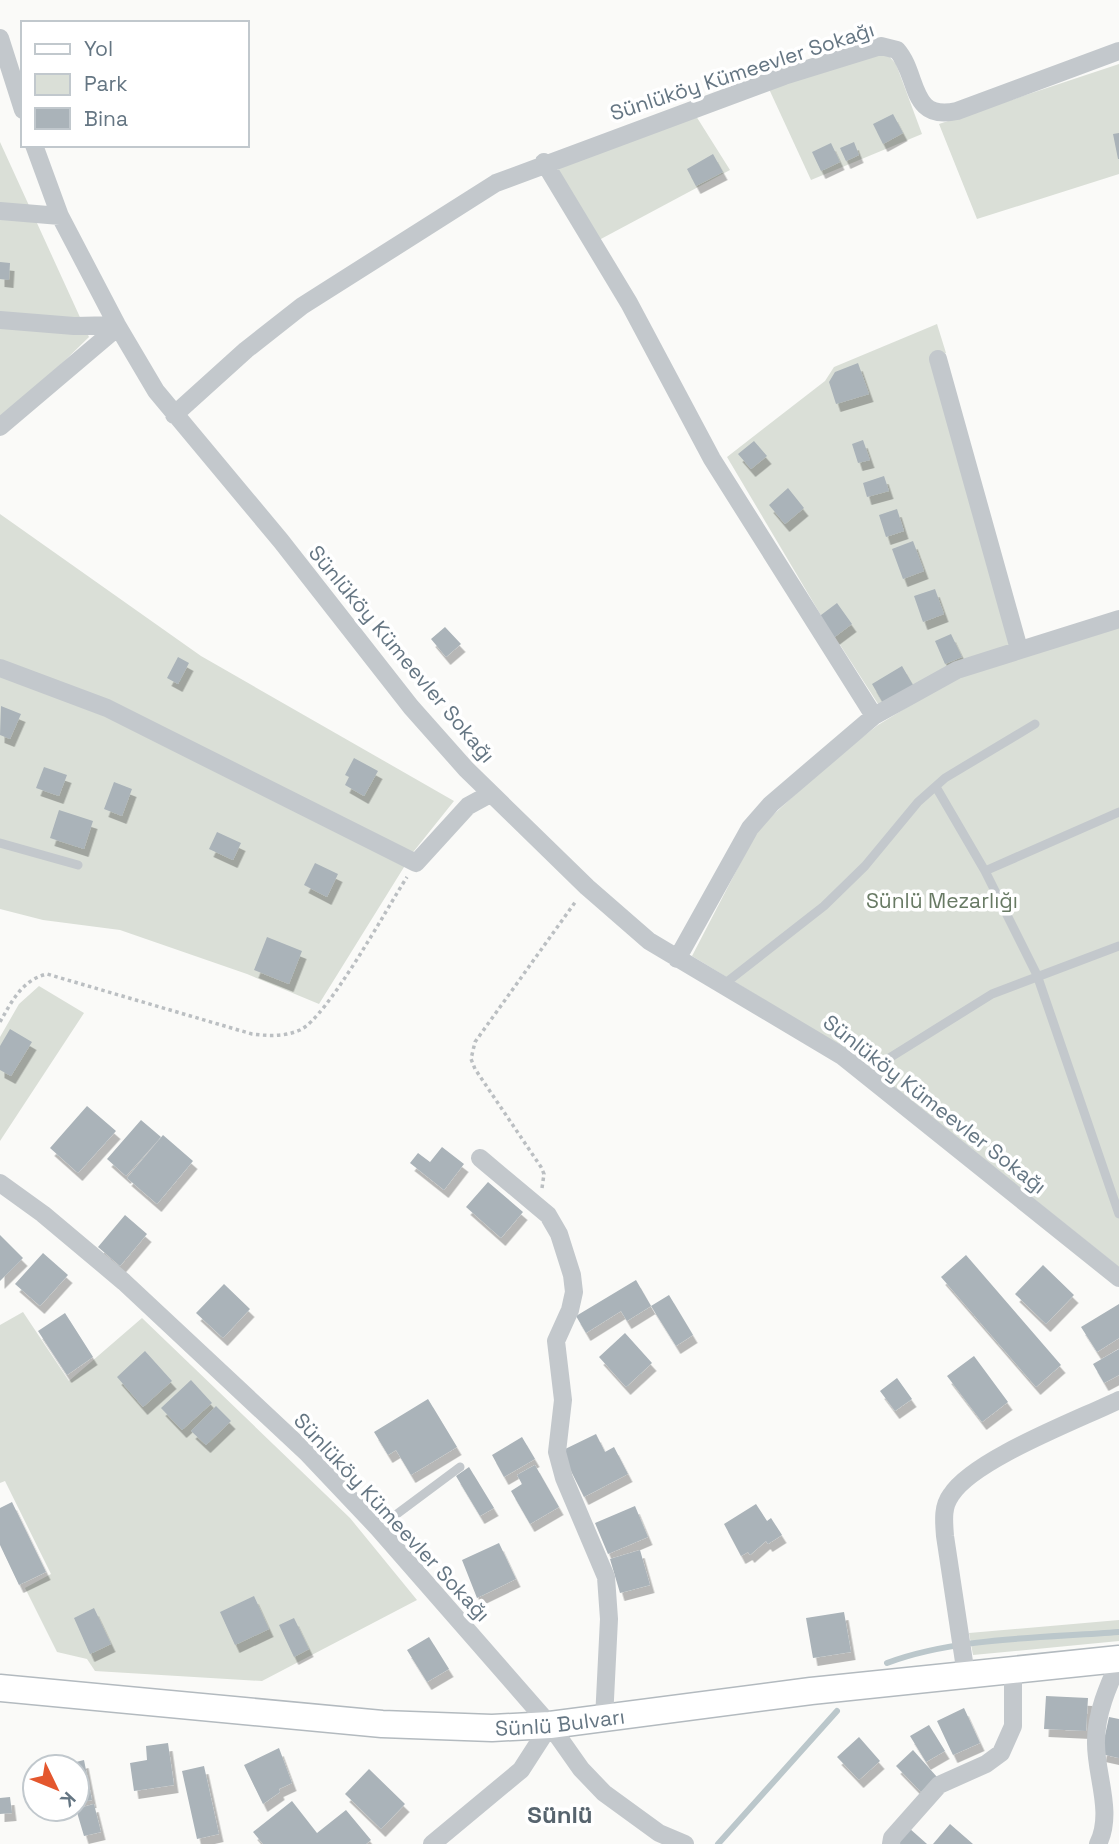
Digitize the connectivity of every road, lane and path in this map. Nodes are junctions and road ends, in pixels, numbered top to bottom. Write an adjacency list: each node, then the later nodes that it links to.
1 (0, 38): 3 (street)
2 (1119, 51): 5 (street, Sünlüköy Kümeevler Sokağı)
3 (21, 104)
4 (35, 147): 7 (street, Sünlüköy Kümeevler Sokağı)
5 (544, 162): 11 (street, Sünlüköy Kümeevler Sokağı); 16 (street)
6 (0, 211): 7 (street)
7 (60, 216): 9 (street, Sünlüköy Kümeevler Sokağı)
8 (0, 320): 9 (street)
9 (117, 326): 11 (street, Sünlüköy Kümeevler Sokağı); 12 (street)
10 (938, 359): 14 (street)
11 (174, 415): 19 (street, Sünlüköy Kümeevler Sokağı)
12 (0, 427)
13 (1119, 619): 14 (street)
14 (1019, 649): 16 (street)
15 (0, 668): 22 (street)
16 (874, 716): 27 (street)
17 (1035, 724): 18 (lane)
18 (936, 787): 24 (lane); 29 (lane)
19 (490, 794): 22 (street); 25 (street, Sünlüköy Kümeevler Sokağı)
20 (1119, 812): 24 (lane)
21 (0, 843): 23 (lane)
22 (416, 863): 30 (path)
23 (78, 865)
24 (985, 871): 28 (lane)
25 (587, 887): 27 (street, Sünlüköy Kümeevler Sokağı); 34 (path)
26 (1119, 946): 28 (lane)
27 (677, 958): 29 (street, Sünlüköy Kümeevler Sokağı)
28 (1037, 975): 31 (lane); 35 (lane)
29 (723, 985): 36 (street, Sünlüköy Kümeevler Sokağı)
30 (0, 1022)
31 (878, 1065)
32 (480, 1158): 34 (street)
33 (0, 1183): 39 (street, Sünlüköy Kümeevler Sokağı)
34 (538, 1204): 44 (street)
35 (1119, 1214)
36 (1119, 1278)
37 (1119, 1400): 42 (street)
38 (460, 1467): 39 (lane)
39 (378, 1528): 45 (street, Sünlüköy Kümeevler Sokağı)
40 (1119, 1661): 41 (main road, Sünlü Bulvarı); 49 (street)
41 (1013, 1670): 42 (main road, Sünlü Bulvarı); 46 (street)
42 (966, 1675): 44 (main road, Sünlü Bulvarı)
43 (0, 1688): 45 (main road, Sünlü Bulvarı)
44 (604, 1719): 45 (main road, Sünlü Bulvarı)
45 (550, 1725): 47 (street); 48 (street, Sünlüköy Kümeevler Sokağı)
46 (889, 1842)
47 (432, 1844)
48 (685, 1844)
49 (1098, 1844)

